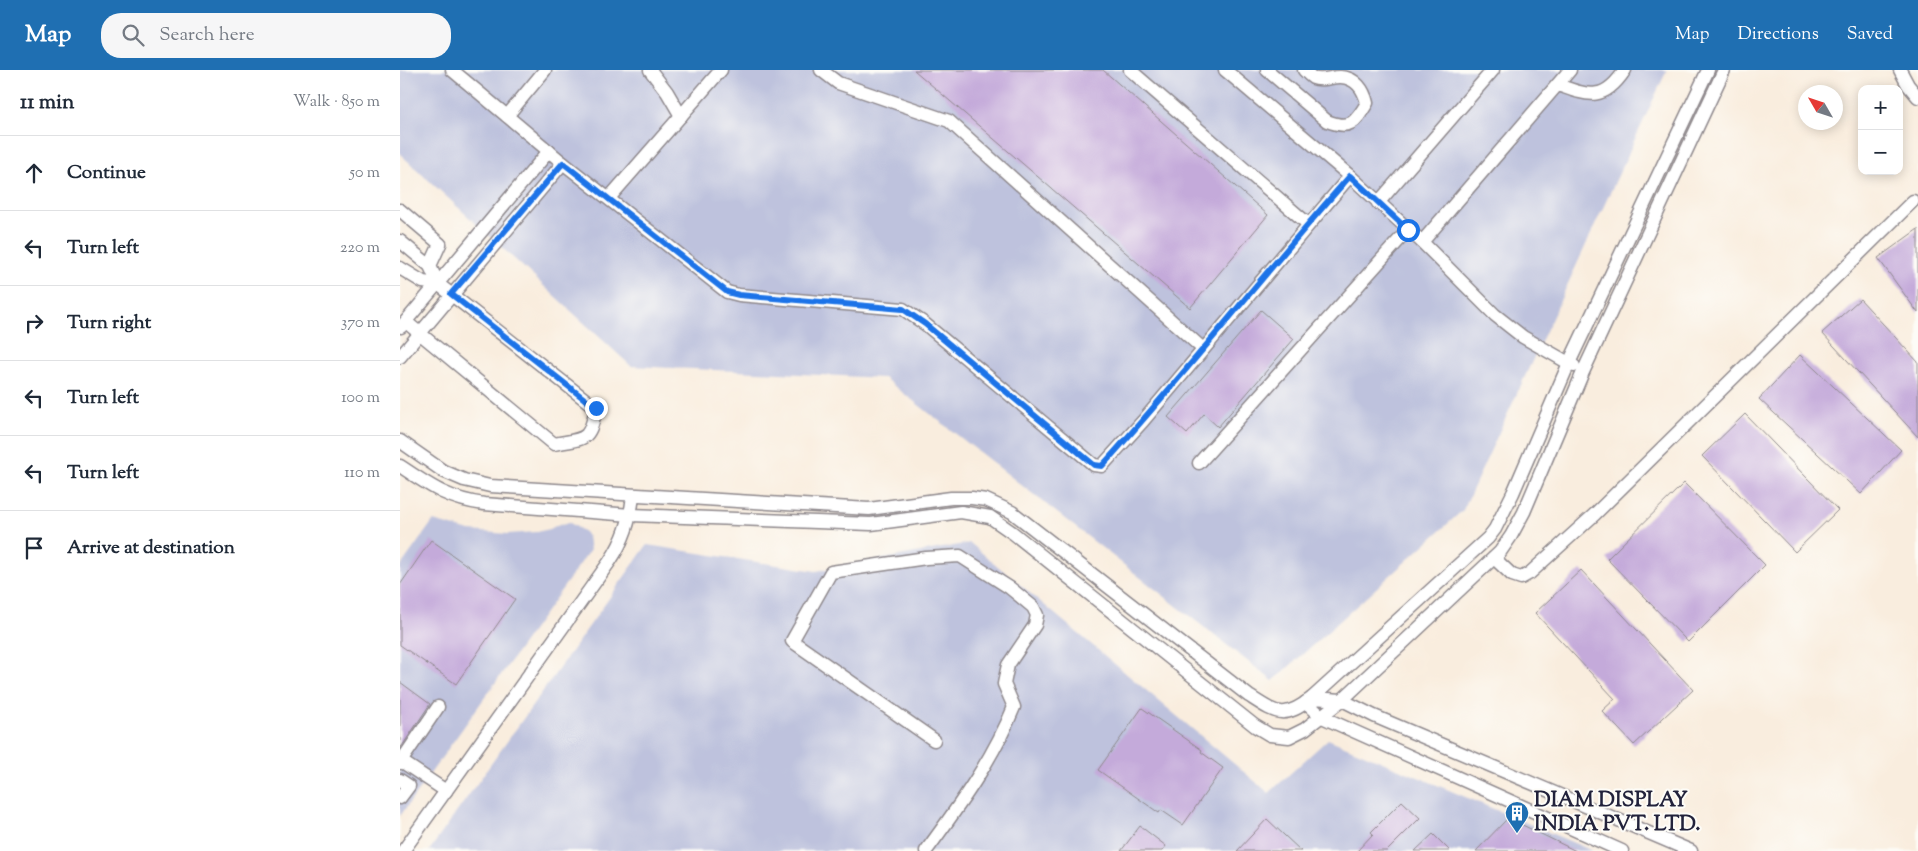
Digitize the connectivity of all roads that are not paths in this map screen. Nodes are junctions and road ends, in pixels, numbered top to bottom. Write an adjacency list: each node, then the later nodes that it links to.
1 (452, 70): 18 (street)
2 (546, 70): 18 (street)
3 (650, 70): 19 (street)
4 (721, 70): 19 (street)
5 (821, 70): 37 (street)
6 (1130, 70): 27 (street)
7 (1225, 70): 22 (street)
8 (1267, 70): 9 (street)
9 (1304, 70)
10 (1494, 70): 25 (street)
11 (1570, 70): 16 (street)
12 (1625, 70): 16 (street)
13 (1708, 70): 39 (street)
14 (1724, 70): 40 (street)
15 (1900, 70): 17 (street)
16 (1558, 85): 30 (street)
17 (1918, 97)
18 (507, 116): 20 (street)
19 (681, 116): 23 (street)
20 (549, 151): 21 (street); 33 (street)
21 (563, 163): 23 (street); 34 (street)
22 (1350, 176): 25 (street); 27 (street)
23 (609, 198): 37 (street)
24 (1913, 201): 46 (street)
25 (1378, 203): 28 (street)
26 (400, 210): 31 (street)
27 (1308, 224): 37 (street)
28 (1408, 230): 30 (street); 42 (street)
29 (400, 241): 31 (street)
30 (1422, 242): 39 (street)
31 (430, 266): 33 (street)
32 (400, 268): 33 (street)
33 (438, 284): 34 (street); 35 (street)
34 (451, 294): 36 (street); 36 (street)
35 (403, 325): 36 (street)
36 (419, 333): 38 (street)
37 (1203, 349)
38 (400, 357)
39 (1569, 363): 40 (street); 47 (street)
40 (1583, 372): 46 (street)
41 (400, 441): 44 (street)
42 (1199, 463)
43 (400, 466): 45 (street)
44 (634, 496): 45 (street); 47 (street)
45 (631, 515): 50 (street); 54 (street)
46 (1494, 558): 48 (street)
47 (1309, 700): 48 (street); 50 (street)
48 (1342, 700): 50 (street); 59 (street)
49 (438, 708): 52 (street)
50 (1322, 717): 58 (street)
51 (934, 740): 57 (street)
52 (400, 762): 54 (street)
53 (400, 780): 55 (street)
54 (446, 791): 56 (street)
55 (400, 798)
56 (403, 851)
57 (926, 851)
58 (1622, 851)
59 (1691, 851)

